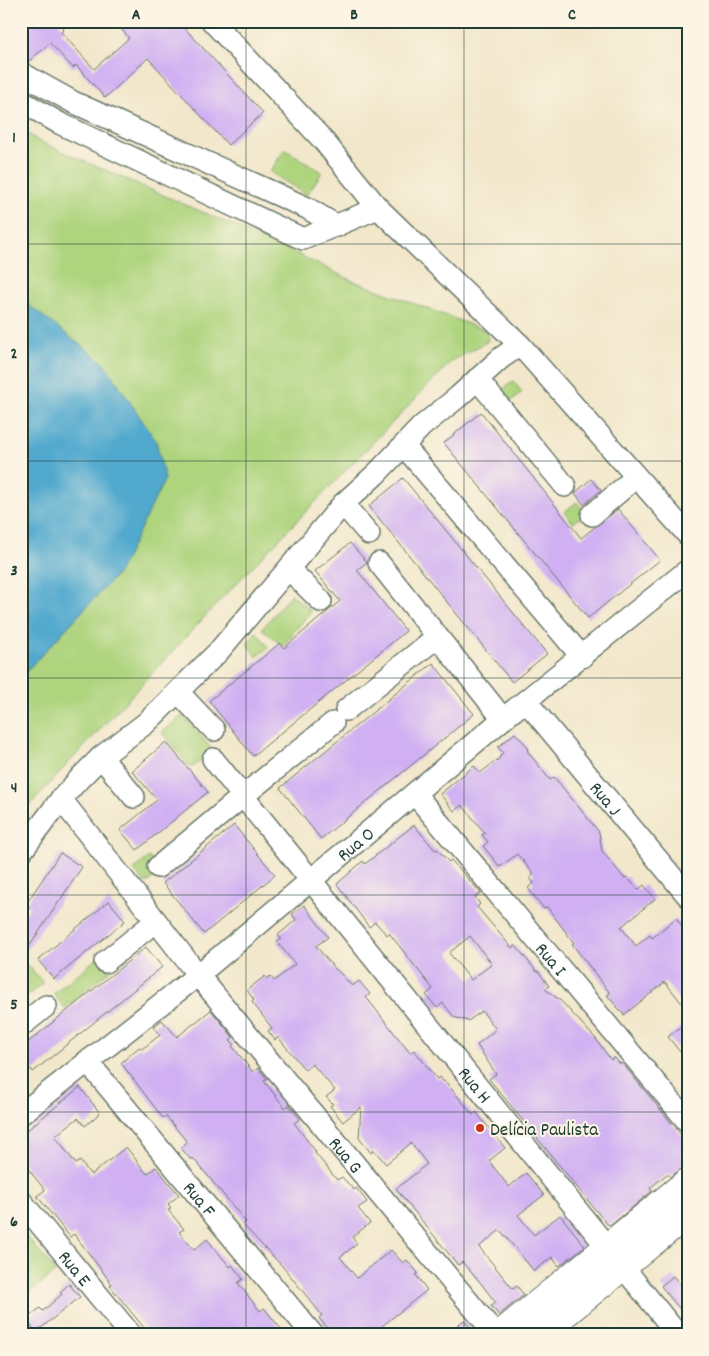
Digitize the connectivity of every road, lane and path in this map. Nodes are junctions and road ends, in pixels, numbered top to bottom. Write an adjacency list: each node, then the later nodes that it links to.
1 (212, 21): 4 (street)
2 (21, 73): 5 (street)
3 (21, 101): 5 (street)
4 (378, 208): 5 (street); 6 (street)
5 (337, 226)
6 (520, 345): 7 (street); 9 (street)
7 (477, 379): 8 (street); 10 (street)
8 (404, 446): 11 (street); 20 (street)
9 (636, 477): 12 (street); 14 (street)
10 (565, 486)
11 (343, 504): 13 (street); 16 (street)
12 (592, 515)
13 (369, 534)
14 (688, 535)
15 (379, 563): 19 (street)
16 (289, 569): 18 (street); 21 (street)
17 (688, 570): 20 (street, Rua O)
18 (321, 601)
19 (437, 637): 23 (street); 28 (street)
20 (582, 656): 22 (street, Rua O)
21 (178, 692): 24 (street); 25 (street)
22 (526, 701): 23 (street, Rua O); 34 (street, Rua J)
23 (503, 719): 27 (street, Rua O)
24 (214, 730)
25 (101, 757): 29 (street); 30 (street)
26 (213, 759): 28 (street, Rua H)
27 (416, 794): 33 (street, Rua O); 42 (street, Rua I)
28 (243, 796): 32 (street); 33 (street, Rua H)
29 (134, 797)
30 (61, 799): 31 (street); 35 (street, Rua G)
31 (21, 852)
32 (158, 867)
33 (310, 880): 37 (street, Rua O); 46 (street, Rua H)
34 (688, 896)
35 (156, 921): 36 (street); 37 (street, Rua G)
36 (105, 962)
37 (198, 975): 40 (street, Rua O); 49 (street, Rua G)
38 (46, 1006): 39 (street)
39 (21, 1026)
40 (88, 1061): 41 (street, Rua O); 48 (street, Rua F)
41 (21, 1114)
42 (688, 1122)
43 (688, 1182): 46 (main road)
44 (21, 1201): 47 (street, Rua E)
45 (688, 1213): 46 (main road)
46 (615, 1257): 50 (main road); 51 (main road); 52 (street, Rua H)
47 (131, 1335)
48 (313, 1335)
49 (496, 1335)
50 (500, 1335)
51 (538, 1335)
52 (678, 1335)

